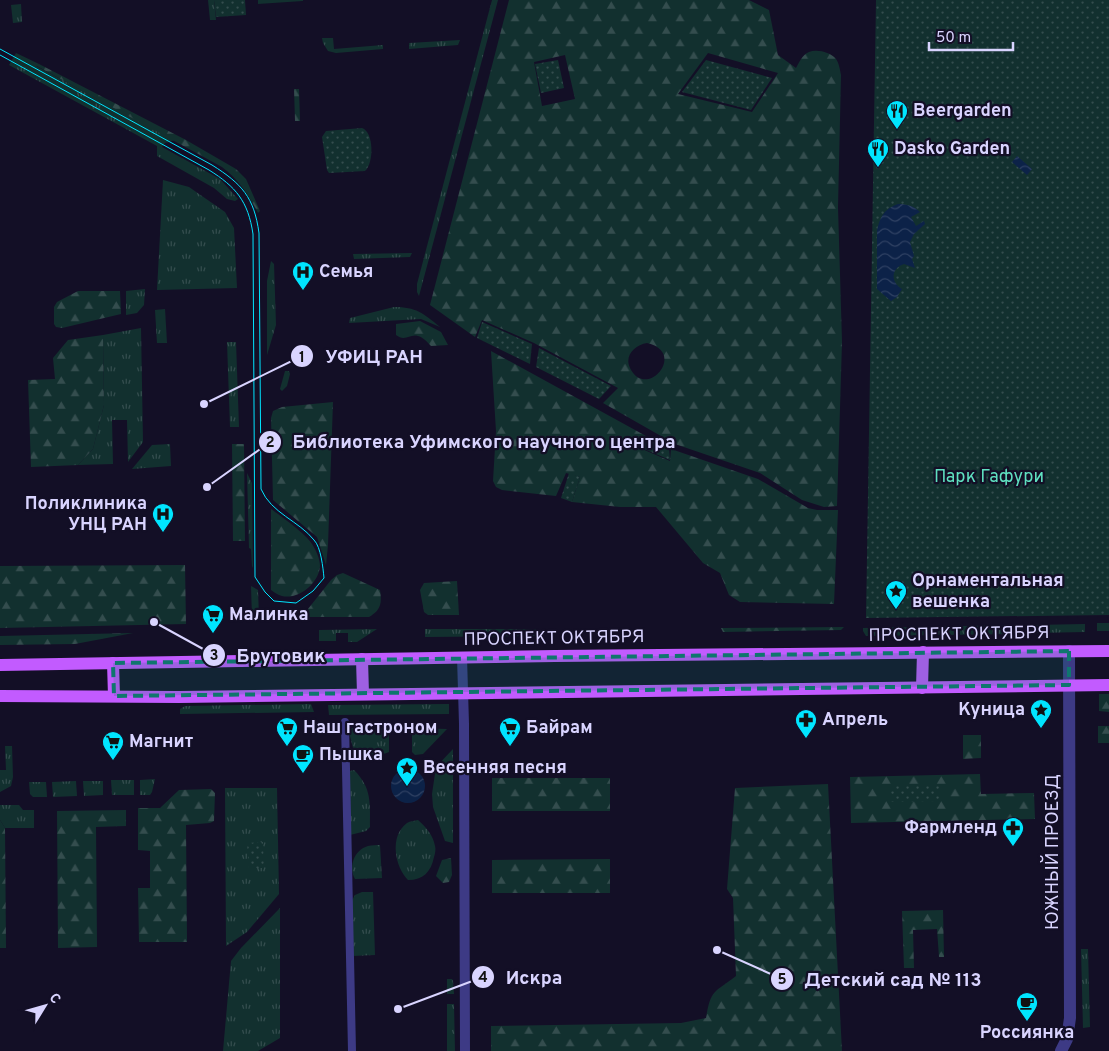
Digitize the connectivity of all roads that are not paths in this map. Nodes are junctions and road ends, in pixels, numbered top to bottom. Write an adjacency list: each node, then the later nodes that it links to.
1 (1069, 651): 2 (main road, ПРОСПЕКТ ОКТЯБРЯ); 3 (main road, ПРОСПЕКТ ОКТЯБРЯ); 9 (street, ЮЖНЫЙ ПРОЕЗД)
2 (1109, 651)
3 (923, 652): 4 (main road, ПРОСПЕКТ ОКТЯБРЯ); 10 (main road)
4 (462, 657): 5 (main road, ПРОСПЕКТ ОКТЯБРЯ); 11 (street)
5 (362, 659): 6 (main road, ПРОСПЕКТ ОКТЯБРЯ); 12 (main road)
6 (114, 663): 7 (main road, ПРОСПЕКТ ОКТЯБРЯ); 14 (main road)
7 (0, 666)
8 (1109, 685): 9 (main road)
9 (1070, 686): 10 (main road); 18 (street, ЮЖНЫЙ ПРОЕЗД)
10 (922, 688): 11 (main road)
11 (464, 693): 12 (main road); 17 (street)
12 (363, 694): 14 (main road)
13 (0, 696): 14 (main road)
14 (114, 696)
15 (345, 722): 16 (street)
16 (352, 1051)
17 (466, 1051)
18 (1061, 1051)

